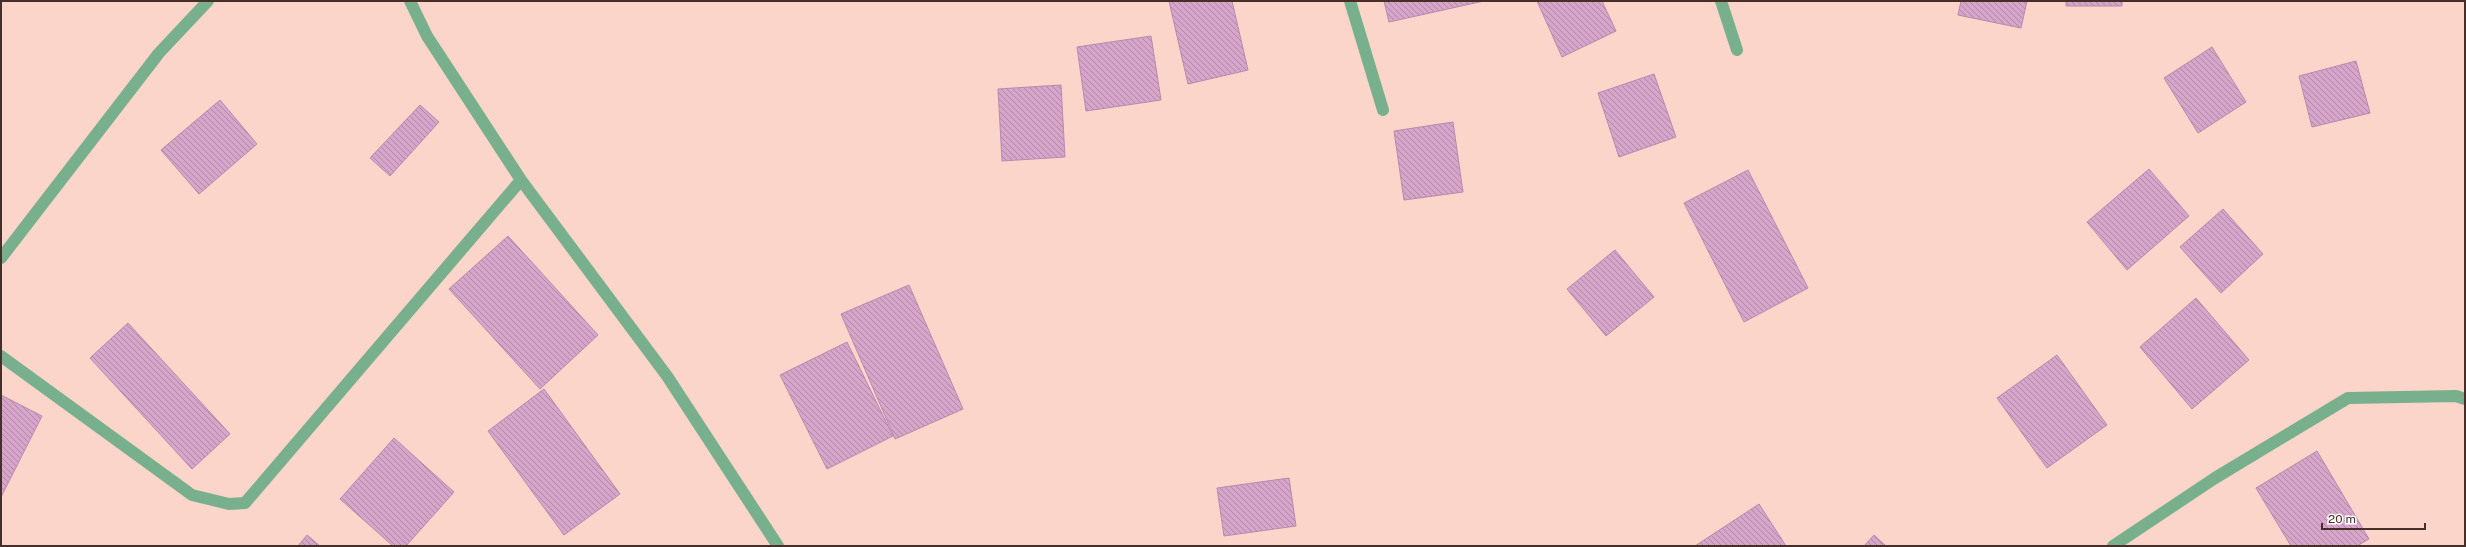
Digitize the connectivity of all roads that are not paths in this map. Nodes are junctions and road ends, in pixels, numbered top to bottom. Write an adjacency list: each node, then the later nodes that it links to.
1 (208, 1): 8 (street)
2 (410, 1): 7 (street)
3 (1350, 1): 6 (street)
4 (1721, 1): 5 (street)
5 (1737, 50)
6 (1383, 110)
7 (521, 180): 9 (street); 11 (street)
8 (1, 258)
9 (1, 356)
10 (2465, 399): 12 (street)
11 (778, 546)
12 (2113, 546)

